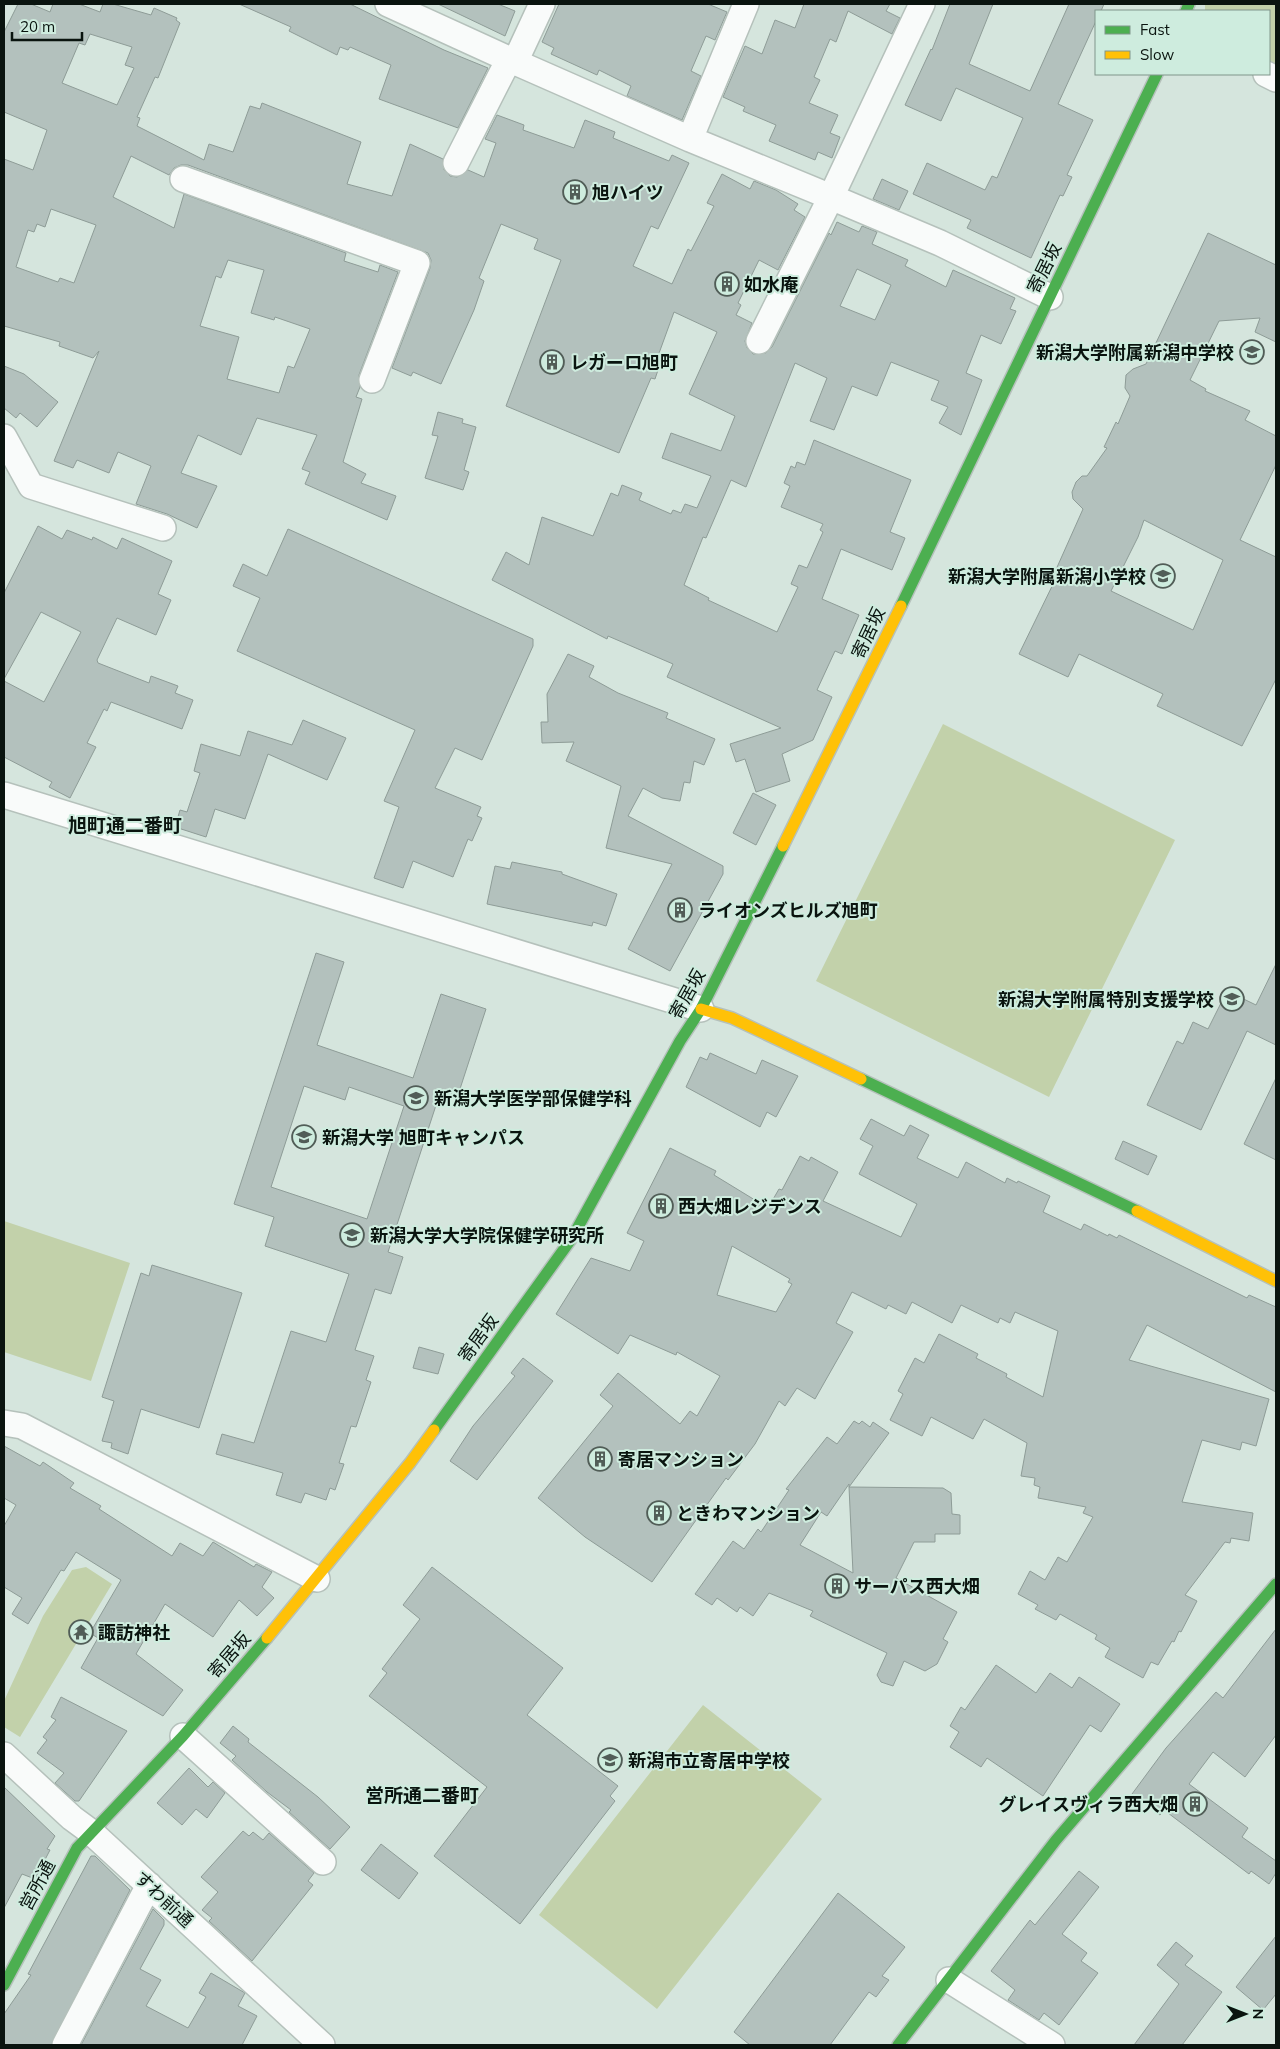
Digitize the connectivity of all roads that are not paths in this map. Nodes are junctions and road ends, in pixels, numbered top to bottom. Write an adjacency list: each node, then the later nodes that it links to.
1 (388, 4): 5 (street)
2 (542, 4): 5 (street)
3 (746, 4): 7 (street)
4 (922, 4): 10 (street)
5 (512, 61): 7 (street); 8 (street)
6 (1157, 75): 11 (street, 寄居坂)
7 (690, 139): 10 (street)
8 (456, 164)
9 (184, 179): 13 (street)
10 (831, 197): 11 (street); 12 (street)
11 (1050, 297): 17 (street, 寄居坂)
12 (759, 341)
13 (372, 380)
14 (4, 437): 15 (street)
15 (163, 528)
16 (4, 795): 17 (street)
17 (701, 1009): 18 (street); 20 (street, 寄居坂)
18 (1276, 1281)
19 (4, 1423): 20 (street)
20 (317, 1578): 22 (street, 寄居坂)
21 (1276, 1584): 27 (street)
22 (183, 1736): 24 (street, 寄居坂); 25 (street)
23 (4, 1755): 24 (street, すわ前通)
24 (92, 1832): 26 (street, すわ前通); 28 (street, 営所通)
25 (323, 1862)
26 (149, 1885): 29 (street); 30 (street, すわ前通)
27 (949, 1980): 31 (street); 32 (street)
28 (4, 1985)
29 (65, 2045)
30 (322, 2045)
31 (898, 2045)
32 (1052, 2045)

